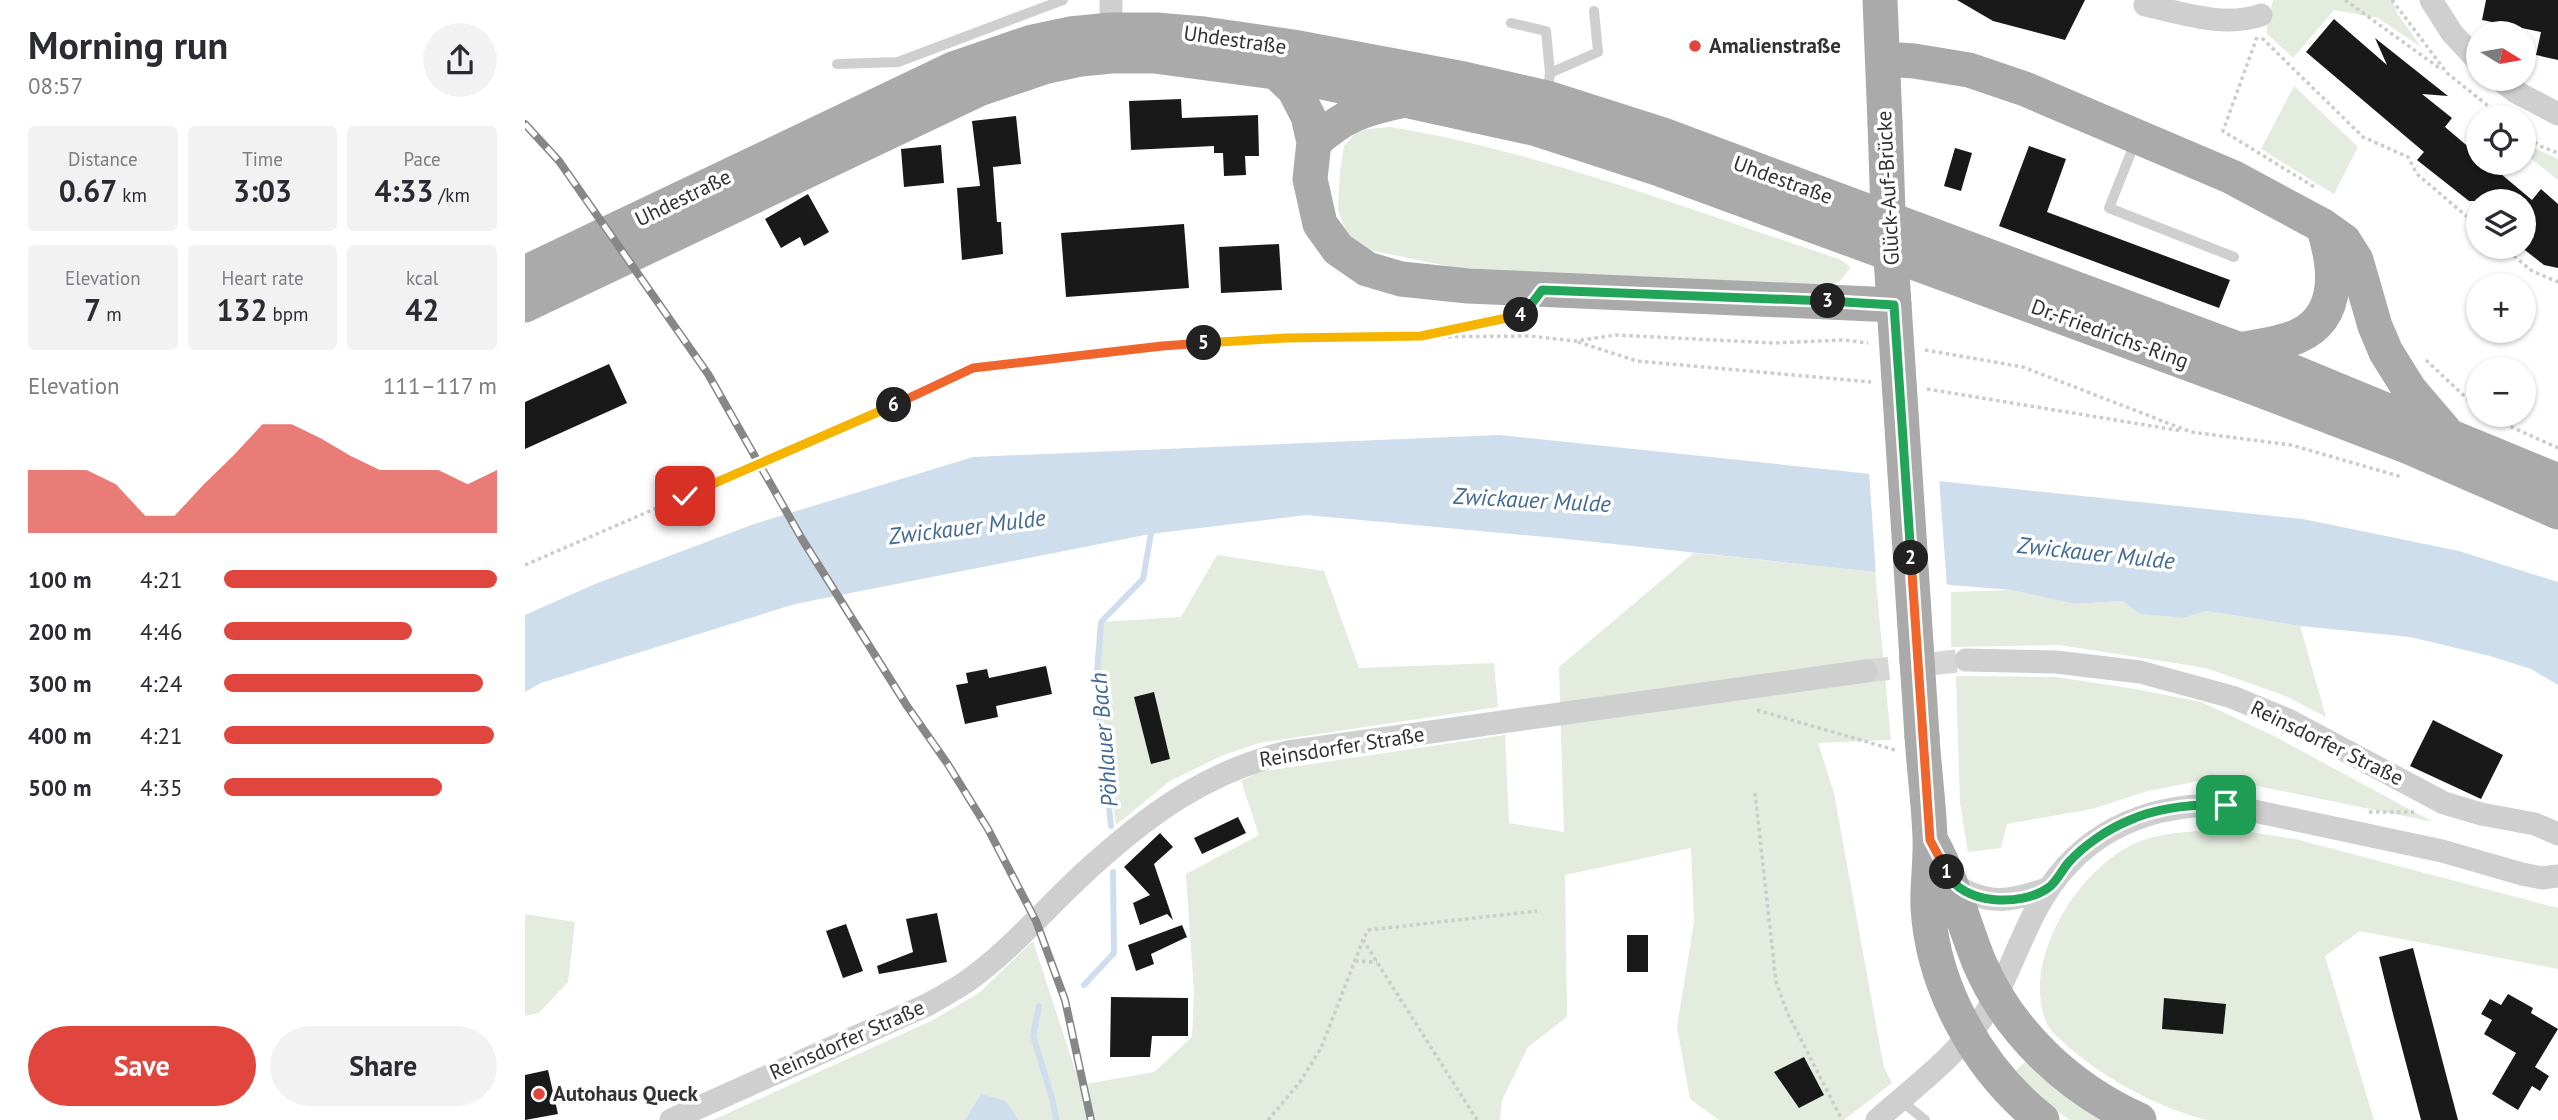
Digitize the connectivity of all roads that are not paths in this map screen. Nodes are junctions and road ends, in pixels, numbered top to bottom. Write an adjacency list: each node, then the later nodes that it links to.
1 (1063, 0): 11 (lane)
2 (1880, 0): 10 (main road)
3 (2431, 0): 9 (street)
4 (2145, 6): 7 (street)
5 (1594, 11): 13 (lane)
6 (1111, 15): 13 (main road, Uhdestraße); 23 (main road, Uhdestraße)
7 (2262, 17)
8 (1511, 23): 13 (lane)
9 (2466, 48)
10 (1883, 59): 17 (main road); 25 (main road, Glück-Auf-Brücke, bridge)
11 (837, 64)
12 (1276, 72): 15 (main road, Uhdestraße); 18 (main road); 24 (main road, Uhdestraße)
13 (1549, 85): 21 (main road, Uhdestraße)
14 (2515, 91): 16 (street)
15 (1408, 99): 18 (main road); 19 (main road, Uhdestraße)
16 (2558, 114)
17 (2137, 138): 20 (main road); 22 (lane)
18 (1314, 142): 25 (main road)
19 (1657, 168): 29 (main road, Dr.-Friedrichs-Ring)
20 (2323, 226): 26 (main road); 27 (main road)
21 (1966, 248): 26 (main road, Dr.-Friedrichs-Ring)
22 (2234, 257)
23 (525, 273)
24 (525, 305)
25 (1894, 305): 33 (main road, Glück-Auf-Brücke, bridge)
26 (2240, 350): 27 (main road, Dr.-Friedrichs-Ring)
27 (2449, 435): 28 (main road, Dr.-Friedrichs-Ring)
28 (2558, 481)
29 (2558, 512)
30 (1966, 660): 32 (street, Reinsdorfer Straße)
31 (1866, 671): 40 (street, Reinsdorfer Straße)
32 (2558, 834)
33 (1930, 840): 35 (main road); 38 (main road)
34 (2558, 876): 36 (street)
35 (1951, 883): 36 (street); 37 (main road)
36 (2049, 888): 37 (street)
37 (1997, 994): 38 (street); 44 (main road)
38 (1968, 1037): 39 (street); 43 (main road)
39 (1900, 1100): 41 (street); 42 (lane)
40 (671, 1120)
41 (1877, 1120)
42 (1924, 1120)
43 (2042, 1120)
44 (2139, 1120)

